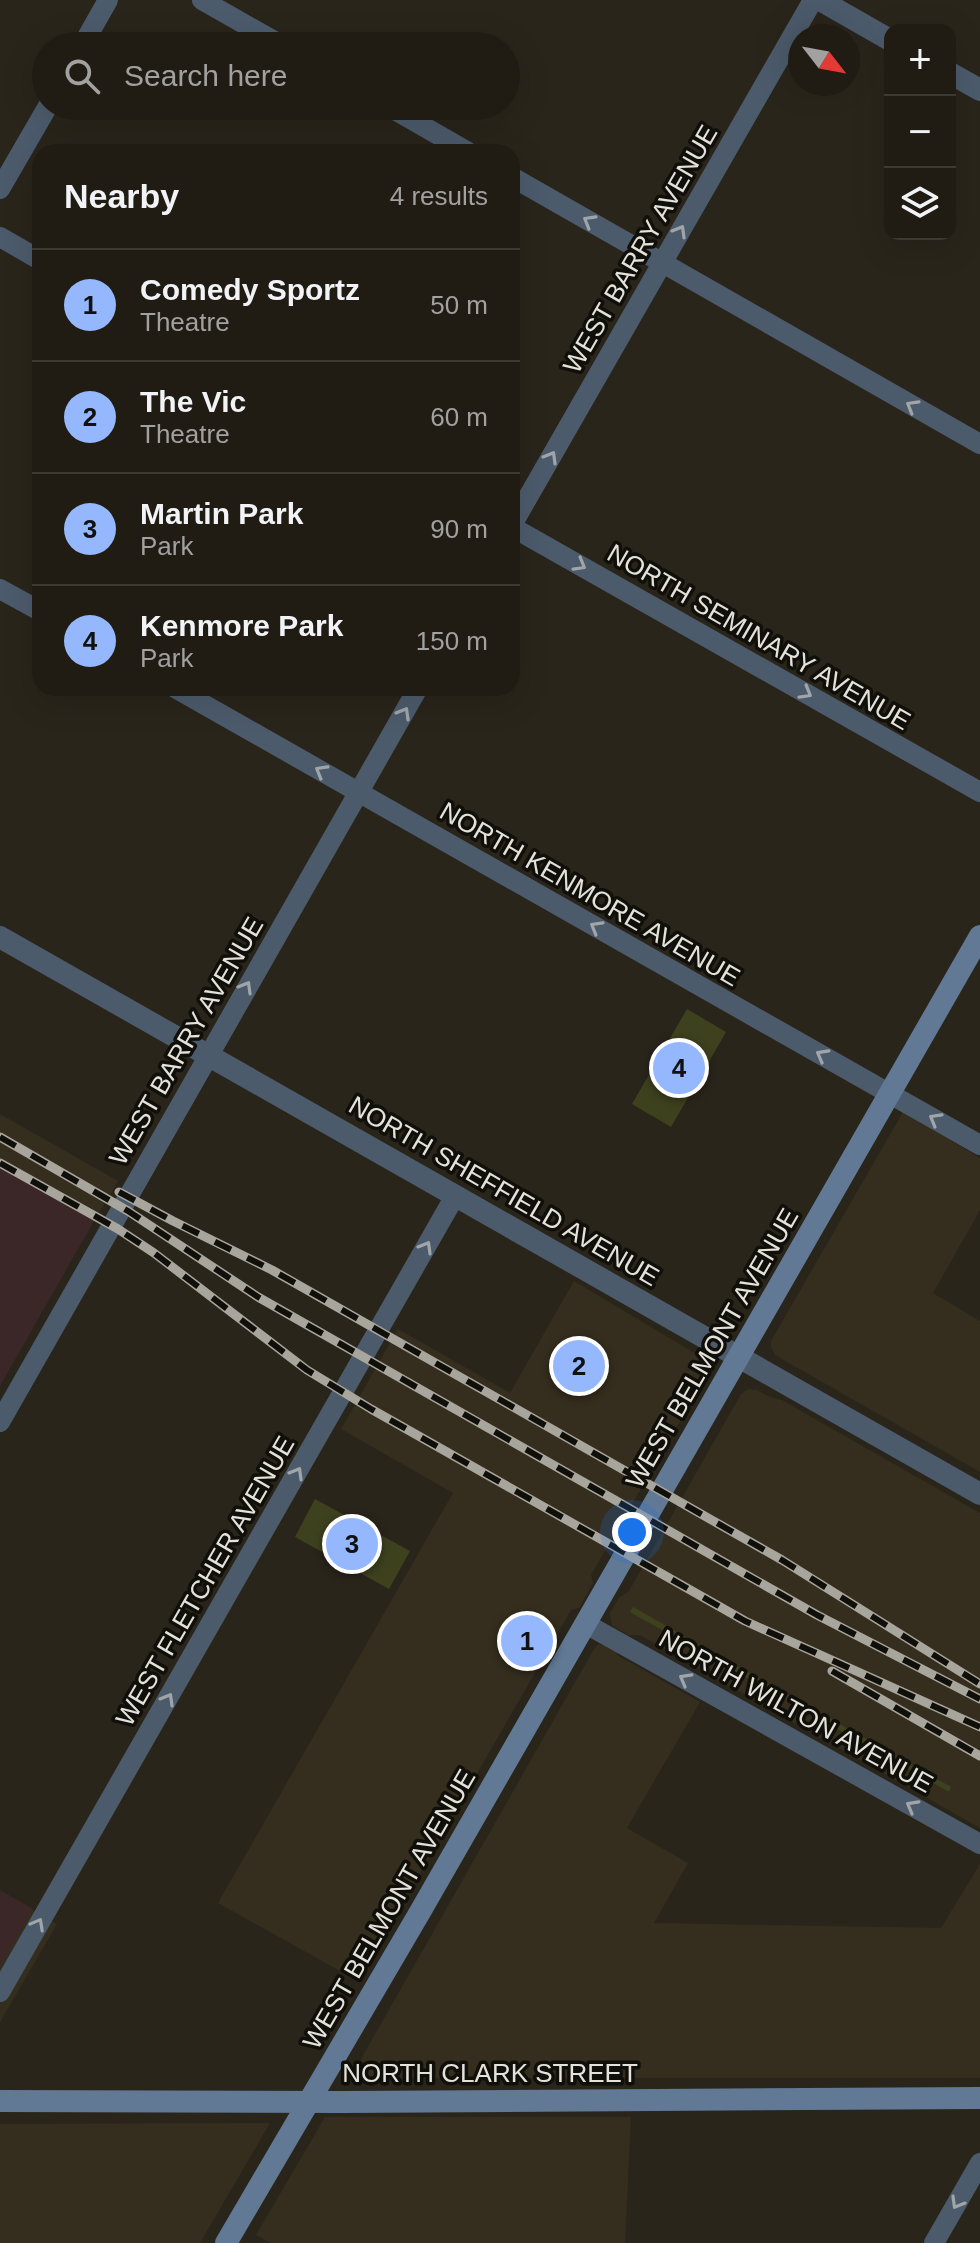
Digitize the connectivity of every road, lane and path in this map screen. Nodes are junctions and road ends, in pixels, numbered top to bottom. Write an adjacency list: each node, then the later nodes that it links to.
1 (108, 0): 5 (street)
2 (202, 0): 6 (street)
3 (813, 0): 17 (street, WEST BARRY AVENUE, one-way to 3)
4 (820, 0): 7 (street)
5 (90, 32)
6 (258, 32)
7 (884, 37)
8 (956, 76): 9 (street)
9 (980, 90)
10 (40, 120): 14 (street)
11 (412, 120): 12 (street)
12 (454, 144)
13 (520, 182): 17 (street, one-way to 13)
14 (0, 189)
15 (0, 237): 16 (street)
16 (32, 255)
17 (662, 263): 18 (street, one-way to 17); 19 (street, WEST BARRY AVENUE, one-way to 17)
18 (980, 444)
19 (520, 512)
20 (520, 531): 26 (street, NORTH SEMINARY AVENUE, one-way to 26)
21 (0, 589): 22 (street)
22 (32, 607)
23 (189, 696): 25 (street, NORTH KENMORE AVENUE, one-way to 23)
24 (413, 696): 25 (street, WEST BARRY AVENUE, one-way to 24)
25 (358, 792): 29 (street, WEST BARRY AVENUE, one-way to 25); 30 (street, NORTH KENMORE AVENUE, one-way to 25)
26 (980, 792)
27 (980, 936): 30 (main road, WEST BELMONT AVENUE)
28 (0, 937): 29 (street, NORTH SHEFFIELD AVENUE)
29 (207, 1055): 32 (street, NORTH SHEFFIELD AVENUE); 34 (street, WEST BARRY AVENUE)
30 (890, 1094): 31 (street, NORTH KENMORE AVENUE, one-way to 30); 33 (main road, WEST BELMONT AVENUE)
31 (980, 1145)
32 (455, 1196): 33 (street, NORTH SHEFFIELD AVENUE); 38 (street, WEST FLETCHER AVENUE, one-way to 32)
33 (740, 1357): 35 (street, NORTH SHEFFIELD AVENUE); 36 (main road, WEST BELMONT AVENUE)
34 (0, 1422)
35 (980, 1494)
36 (586, 1624): 37 (street, NORTH WILTON AVENUE, one-way to 36); 41 (main road, WEST BELMONT AVENUE)
37 (980, 1844)
38 (0, 1992)
39 (980, 2098): 41 (main road, NORTH CLARK STREET)
40 (0, 2101): 41 (main road, NORTH CLARK STREET)
41 (311, 2102): 43 (main road, WEST BELMONT AVENUE)
42 (980, 2163): 44 (street, one-way to 44)
43 (226, 2243)
44 (934, 2243)

